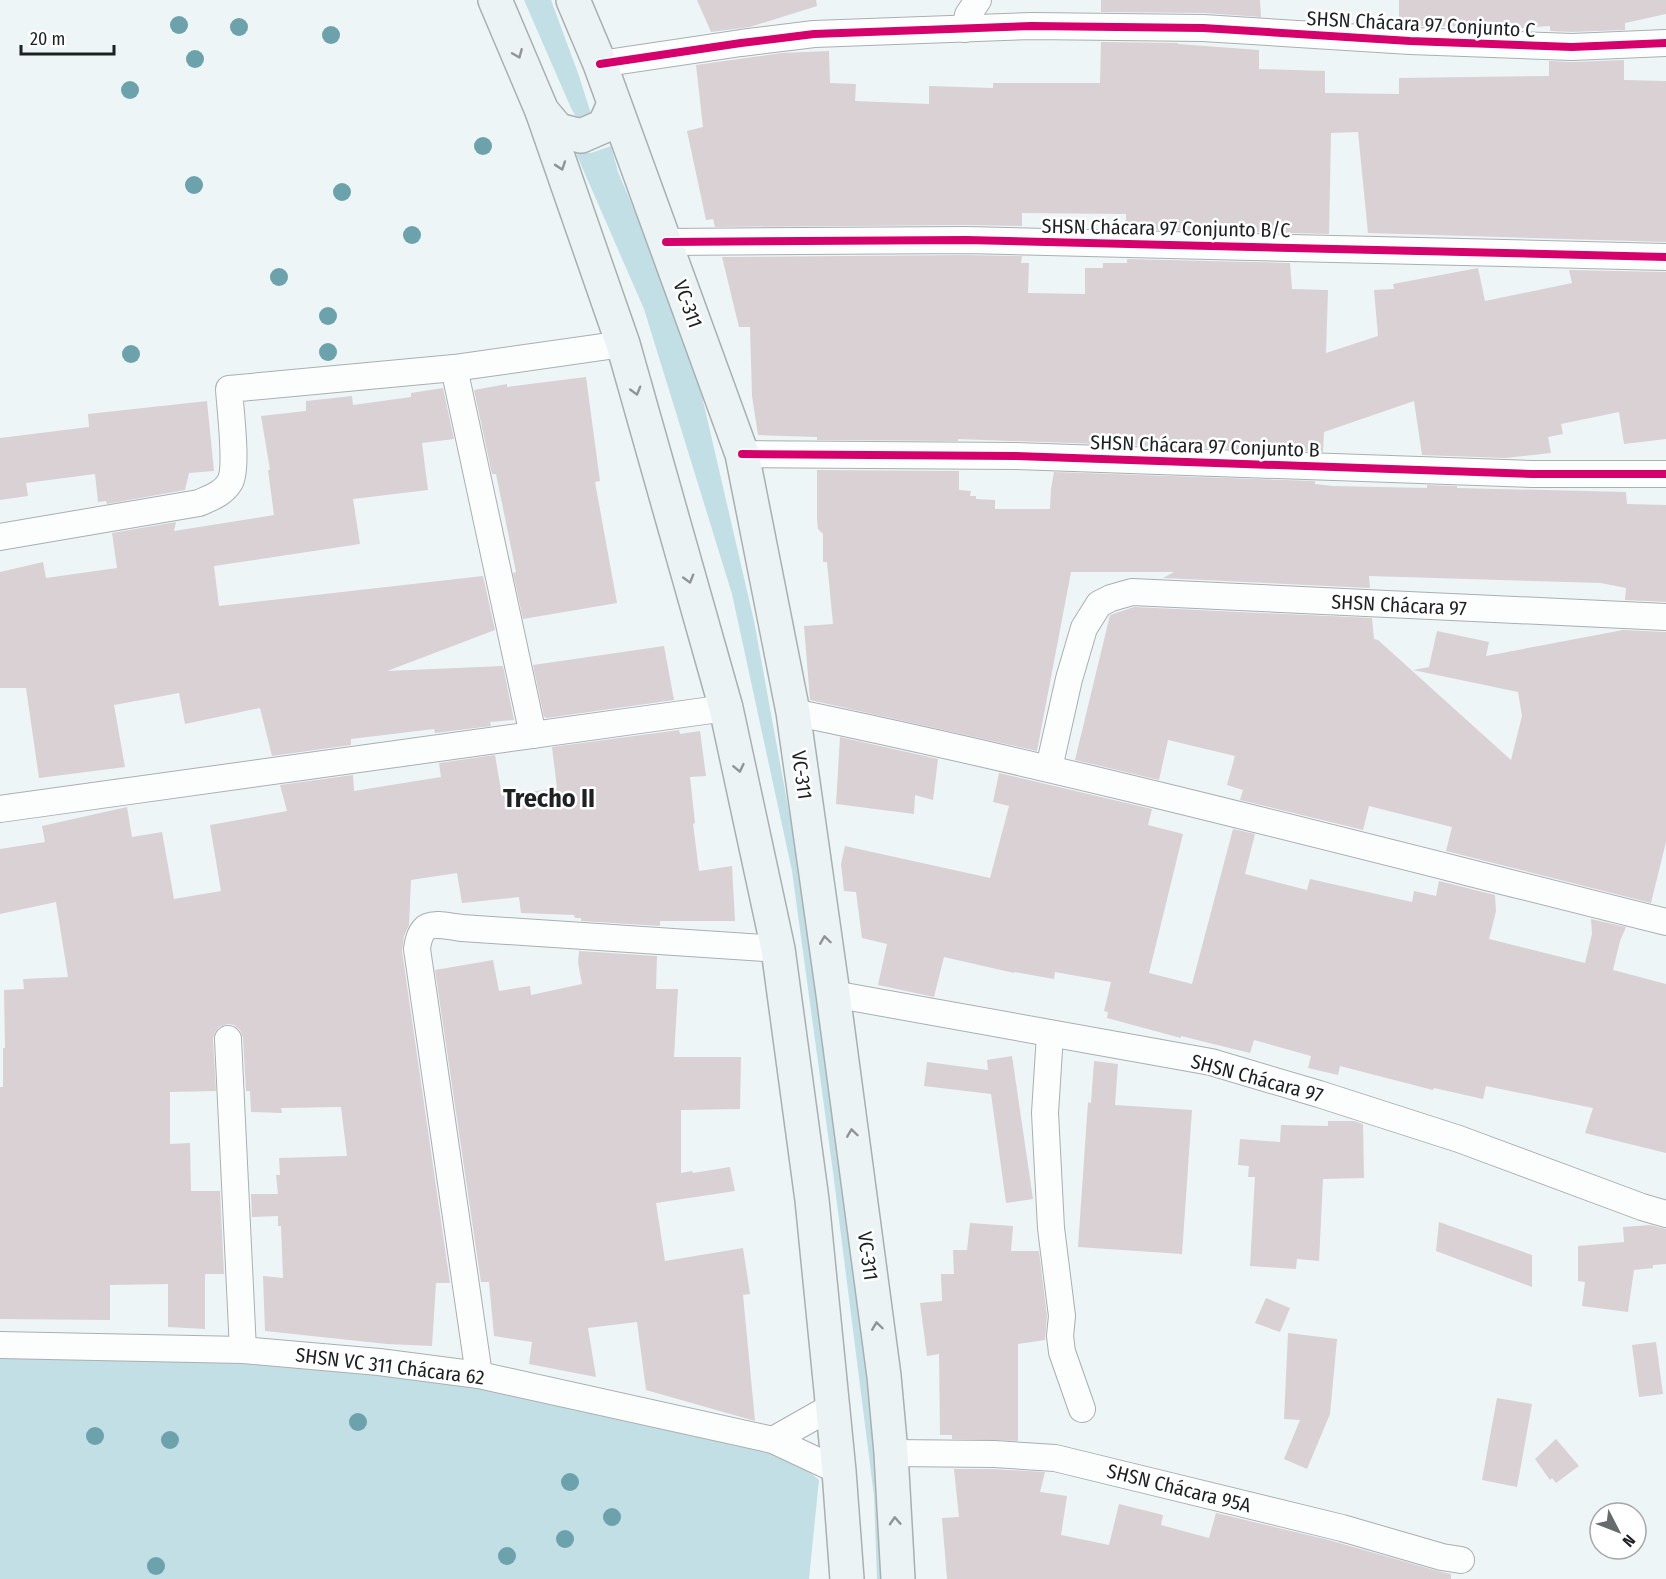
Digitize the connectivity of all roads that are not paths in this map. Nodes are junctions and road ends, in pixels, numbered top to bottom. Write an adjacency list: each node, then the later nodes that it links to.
1 (495, 0): 8 (main road, one-way to 8)
2 (573, 0): 6 (main road, VC-311)
3 (978, 0): 4 (street)
4 (964, 29): 5 (street, SHSN Chácara 97 Conjunto C); 6 (street, SHSN Chácara 97 Conjunto C)
5 (1666, 43)
6 (600, 64): 7 (main road, VC-311)
7 (614, 104): 8 (main road); 9 (main road, VC-311)
8 (542, 111): 11 (main road, one-way to 11)
9 (666, 242): 10 (street, SHSN Chácara 97 Conjunto B/C); 13 (main road, VC-311)
10 (1666, 257)
11 (623, 344): 12 (street); 17 (main road, one-way to 17)
12 (454, 368): 15 (street); 19 (street)
13 (742, 454): 14 (street, SHSN Chácara 97 Conjunto B); 18 (main road, VC-311)
14 (1666, 474)
15 (0, 537)
16 (1666, 617): 20 (street, SHSN Chácara 97)
17 (726, 708): 19 (street); 23 (main road, one-way to 23)
18 (793, 712): 20 (street); 24 (main road, VC-311, one-way to 18)
19 (533, 735): 21 (street)
20 (1048, 768): 22 (street)
21 (0, 809)
22 (1666, 922)
23 (778, 949): 30 (street); 31 (main road)
24 (833, 994): 25 (street, SHSN Chácara 97); 34 (main road, VC-311, one-way to 24)
25 (1050, 1034): 27 (street, SHSN Chácara 97); 32 (street)
26 (228, 1039): 29 (street)
27 (1666, 1214)
28 (0, 1345): 29 (street, SHSN VC 311 Chácara 62)
29 (243, 1350): 30 (street, SHSN VC 311 Chácara 62)
30 (479, 1375): 33 (street, SHSN VC 311 Chácara 62)
31 (832, 1406): 33 (street); 35 (main road)
32 (1082, 1409)
33 (773, 1440): 35 (street, SHSN VC 311 Chácara 62)
34 (891, 1453): 36 (street, SHSN Chácara 95A); 38 (main road, VC-311, one-way to 34)
35 (839, 1472): 37 (main road)
36 (1461, 1560)
37 (848, 1579)
38 (898, 1579)

